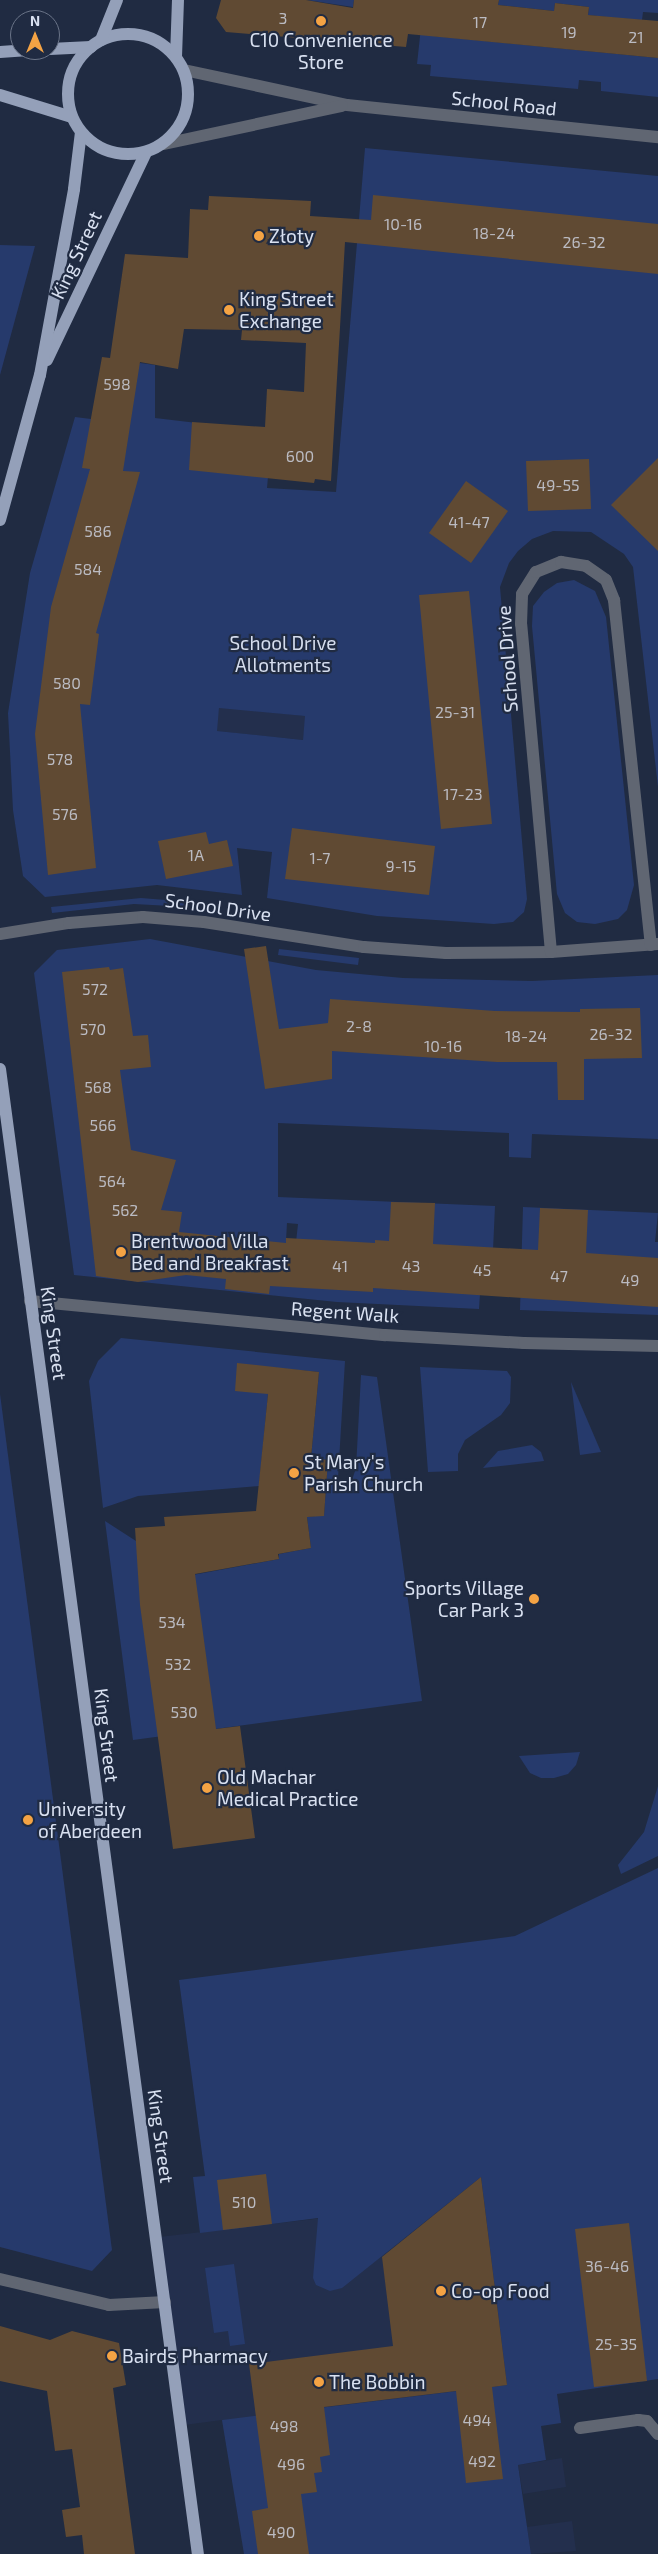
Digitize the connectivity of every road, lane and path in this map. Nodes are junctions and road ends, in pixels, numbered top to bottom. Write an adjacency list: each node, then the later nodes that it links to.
1 (117, 0): 3 (main road)
2 (178, 0): 5 (main road)
3 (96, 44): 4 (main road); 5 (main road); 9 (main road)
4 (60, 48)
5 (176, 57): 6 (main road)
6 (184, 70): 8 (street, School Road); 12 (main road)
7 (0, 95): 9 (main road)
8 (347, 105): 11 (street, School Road); 12 (street, School Road)
9 (72, 117): 10 (main road)
10 (81, 132): 13 (main road); 14 (main road, King Street)
11 (658, 138)
12 (164, 144): 13 (main road)
13 (146, 152): 14 (main road, King Street)
14 (40, 375): 15 (main road, King Street)
15 (0, 520)
16 (0, 934): 18 (street, School Drive)
17 (655, 944): 18 (street, School Drive); 18 (street, School Drive)
18 (550, 952)
19 (0, 1069): 20 (main road, King Street)
20 (30, 1301): 21 (street, Regent Walk); 23 (main road, King Street)
21 (658, 1346)
22 (0, 2279): 23 (street)
23 (165, 2302): 26 (main road, King Street)
24 (580, 2428): 25 (street)
25 (658, 2434)
26 (198, 2554)

